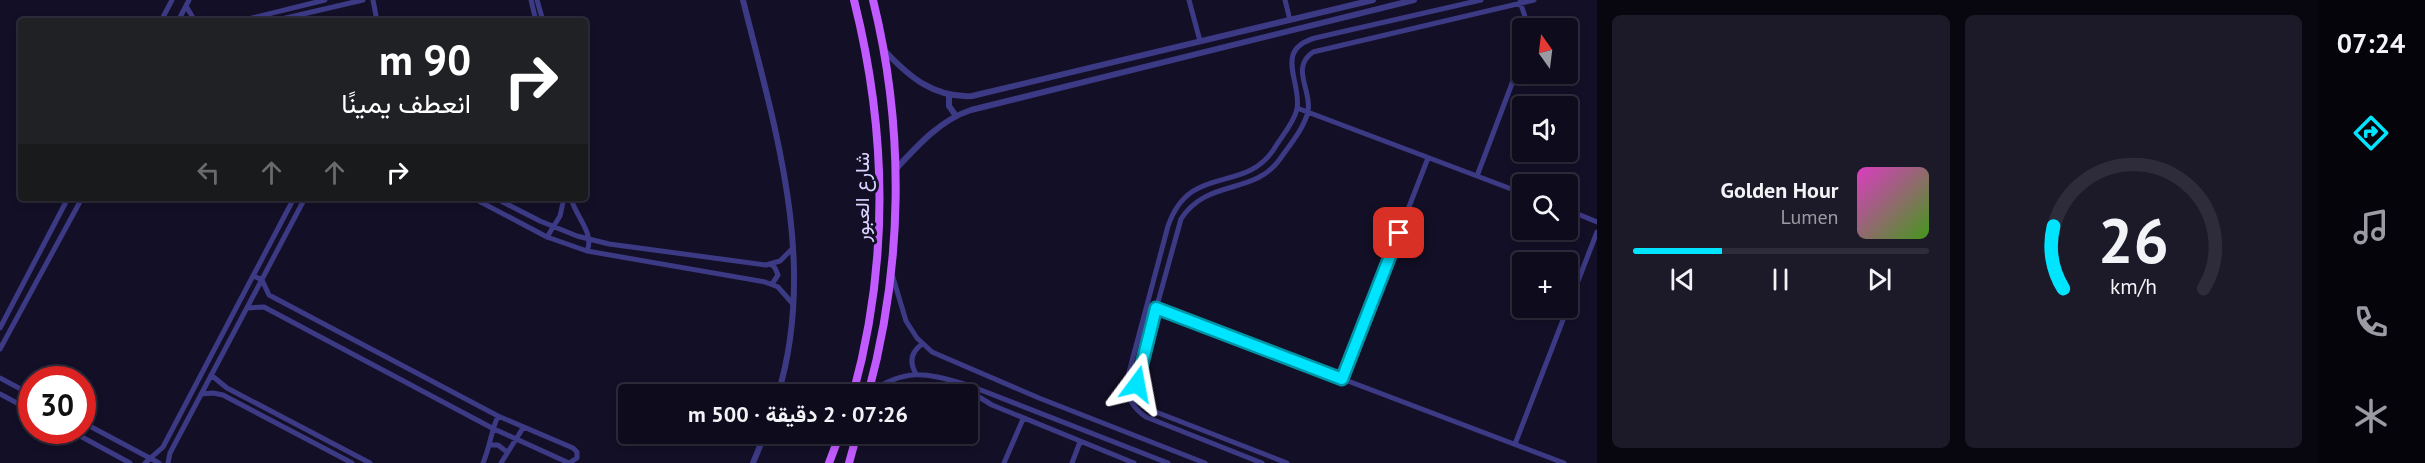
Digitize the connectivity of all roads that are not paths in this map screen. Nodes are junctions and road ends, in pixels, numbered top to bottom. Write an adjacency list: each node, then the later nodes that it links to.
1 (172, 0): 20 (street)
2 (325, 0): 23 (street)
3 (331, 0): 19 (street)
4 (363, 0): 19 (street)
5 (374, 0): 25 (street)
6 (531, 0): 26 (street)
7 (537, 0): 27 (street)
8 (743, 0): 59 (street)
9 (854, 0): 83 (main road, شارع العبور)
10 (873, 0): 31 (main road, شارع العبور)
11 (1190, 0): 30 (street)
12 (1285, 0): 29 (street)
13 (1373, 0): 29 (street)
14 (1414, 0): 36 (street)
15 (1481, 0): 34 (street)
16 (1533, 0): 17 (street)
17 (1520, 1): 28 (street); 35 (street)
18 (187, 3): 21 (street); 22 (street)
19 (333, 7): 24 (street)
20 (163, 18)
21 (180, 18)
22 (194, 18)
23 (252, 18)
24 (286, 18)
25 (377, 18)
26 (535, 18)
27 (542, 18)
28 (1526, 18)
29 (1290, 20): 30 (street)
30 (1200, 41): 33 (street)
31 (883, 50): 33 (street); 38 (main road, شارع العبور)
32 (1512, 83): 39 (street)
33 (949, 95): 36 (street)
34 (1297, 108): 35 (street); 70 (street)
35 (1308, 111): 37 (street); 73 (street)
36 (956, 116): 38 (street)
37 (1428, 158): 39 (street); 80 (street)
38 (895, 170): 62 (main road, شارع العبور)
39 (1477, 176): 40 (street)
40 (1512, 189)
41 (66, 201): 53 (street)
42 (80, 201): 55 (street)
43 (292, 201): 63 (street)
44 (303, 201): 64 (street)
45 (478, 201): 50 (street)
46 (564, 201): 49 (street); 54 (street)
47 (572, 201): 49 (street)
48 (503, 202): 50 (street); 54 (street)
49 (574, 206): 58 (street)
50 (498, 212): 57 (street)
51 (1578, 214): 52 (street)
52 (1597, 222)
53 (55, 223): 55 (street); 65 (street)
54 (552, 226): 57 (street); 58 (street)
55 (65, 229): 67 (street)
56 (1597, 232): 107 (street)
57 (547, 237): 60 (street)
58 (590, 240): 60 (street); 61 (street)
59 (794, 246): 61 (street); 69 (street)
60 (587, 251): 66 (street)
61 (771, 264): 66 (street)
62 (891, 271): 75 (street); 84 (main road, شارع العبور)
63 (254, 276): 64 (street); 109 (street)
64 (261, 280): 68 (street); 72 (street)
65 (23, 284): 67 (street); 74 (street)
66 (772, 284): 69 (street)
67 (33, 289): 76 (street)
68 (269, 295): 71 (street); 94 (street)
69 (794, 305): 82 (street)
70 (1148, 305): 73 (street); 100 (street)
71 (264, 307): 72 (street); 97 (street)
72 (247, 308): 78 (street)
73 (1156, 308): 80 (street); 96 (street)
74 (0, 328)
75 (922, 344): 77 (street); 128 (street)
76 (0, 349)
77 (916, 374): 85 (street); 86 (street)
78 (211, 375): 81 (street); 90 (street)
79 (0, 378): 87 (street)
80 (1342, 379): 107 (street)
81 (221, 384): 91 (street); 112 (street)
82 (780, 384)
83 (855, 384)
84 (870, 384)
85 (885, 384)
86 (965, 384)
87 (18, 387)
88 (978, 389): 127 (street)
89 (0, 394): 93 (street)
90 (201, 394): 91 (street); 111 (street)
91 (217, 394): 117 (street)
92 (978, 394): 95 (street)
93 (18, 404)
94 (498, 416): 97 (street); 98 (street)
95 (1023, 419): 102 (street); 124 (street)
96 (1182, 422): 100 (street); 130 (street)
97 (492, 428): 101 (street); 108 (street)
98 (523, 428): 101 (street); 101 (street)
99 (96, 430): 113 (street)
100 (1179, 430): 129 (street)
101 (517, 440): 110 (street)
102 (1080, 441): 125 (street); 126 (street)
103 (95, 444): 114 (street)
104 (761, 444): 121 (street)
105 (837, 444): 122 (main road)
106 (854, 444): 123 (main road)
107 (1515, 444): 131 (street)
108 (490, 445): 110 (street); 119 (street)
109 (163, 447): 111 (street); 113 (street)
110 (507, 452): 120 (street)
111 (170, 453): 116 (street)
112 (356, 456): 117 (street); 118 (street)
113 (147, 460): 115 (street)
114 (130, 463)
115 (159, 463)
116 (168, 463)
117 (352, 463)
118 (370, 463)
119 (483, 463)
120 (501, 463)
121 (753, 463)
122 (830, 463)
123 (849, 463)
124 (1004, 463)
125 (1072, 463)
126 (1134, 463)
127 (1168, 463)
128 (1205, 463)
129 (1262, 463)
130 (1287, 463)
131 (1564, 463)

